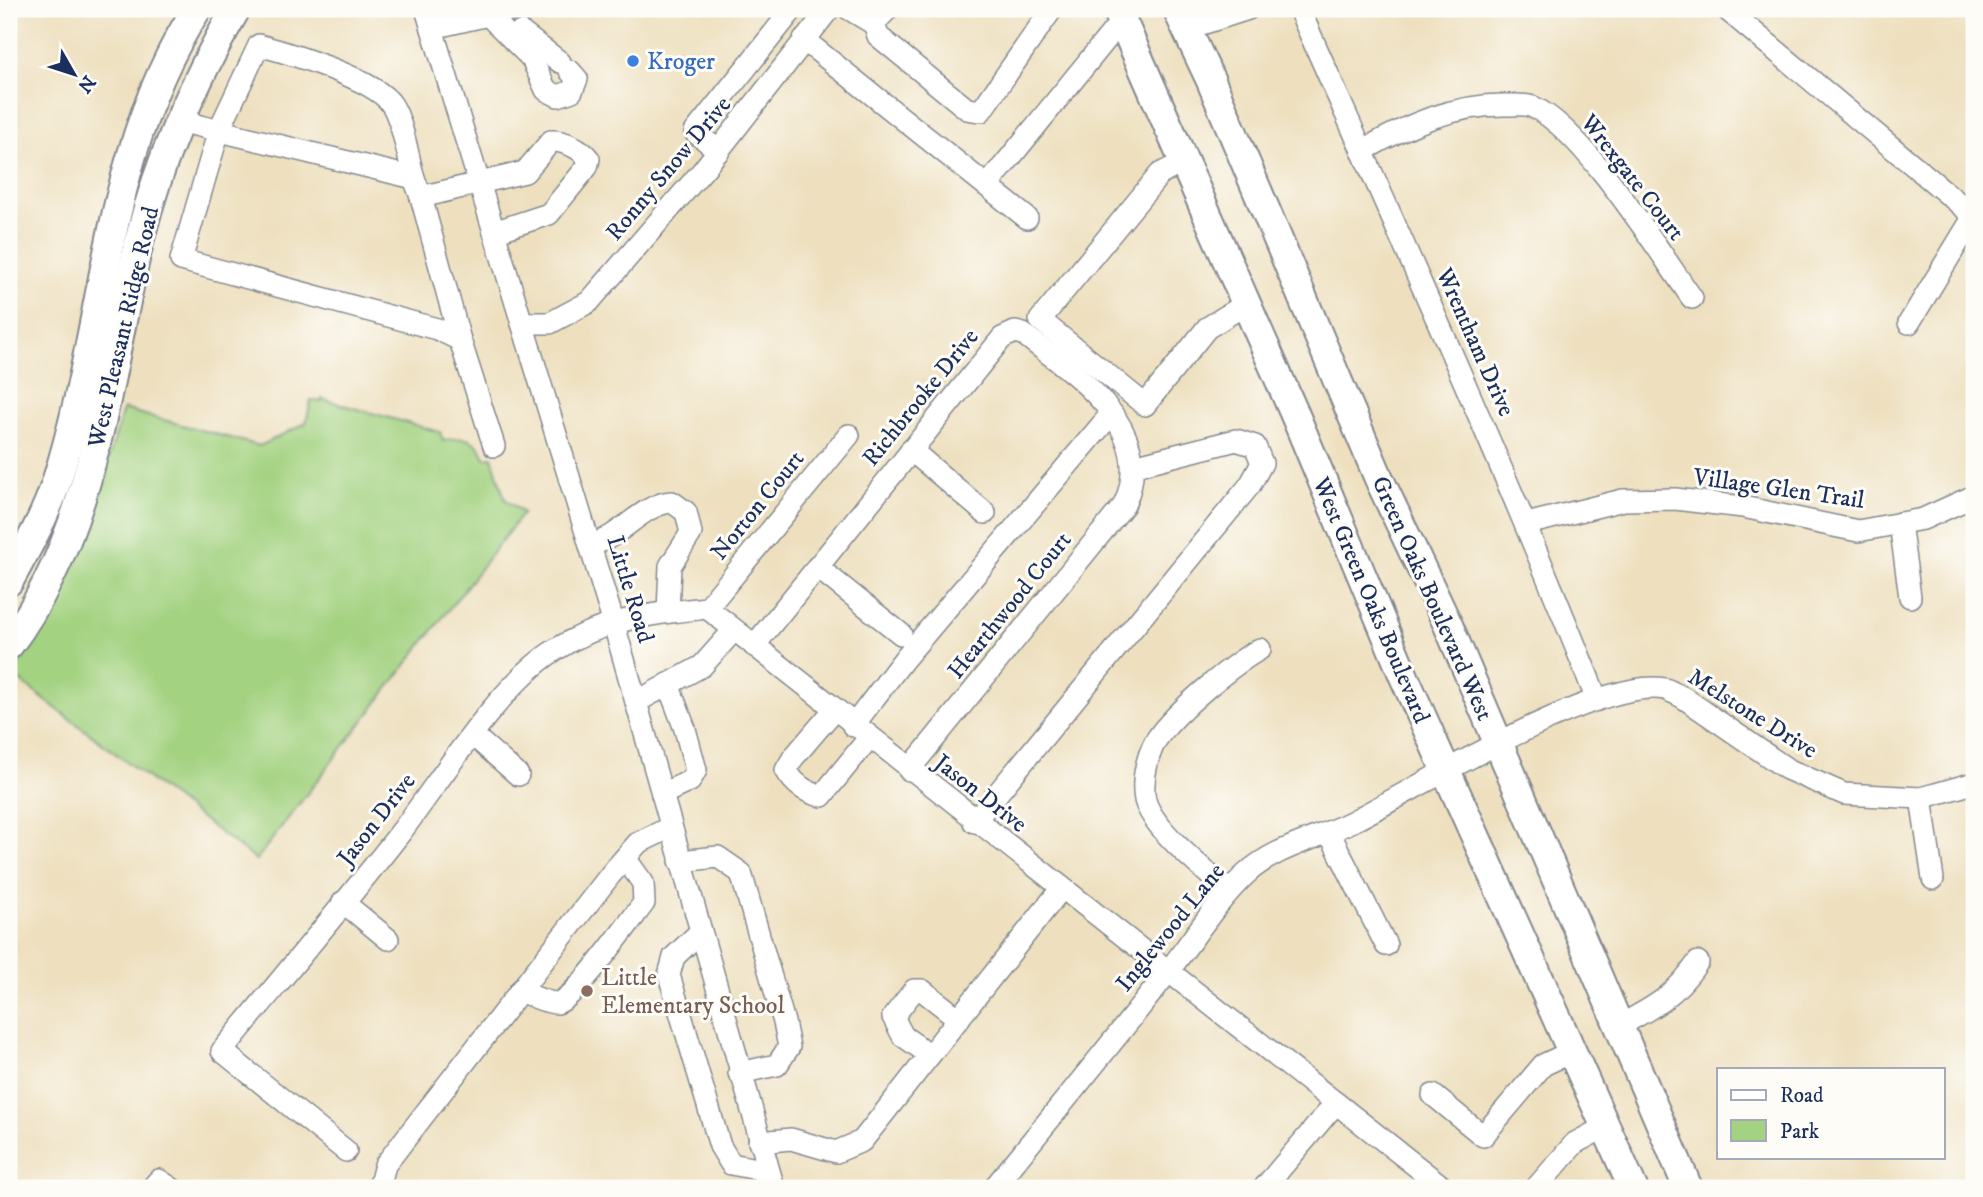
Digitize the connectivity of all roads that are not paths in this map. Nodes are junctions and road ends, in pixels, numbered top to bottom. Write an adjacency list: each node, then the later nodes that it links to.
1 (197, 9): 16 (main road, West Pleasant Ridge Road)
2 (236, 9): 17 (main road, West Pleasant Ridge Road)
3 (793, 9): 19 (street)
4 (829, 9): 15 (street, Ronny Snow Drive)
5 (849, 9): 12 (street)
6 (1052, 9): 12 (street)
7 (1248, 9): 14 (street)
8 (1299, 9): 20 (street, Wrentham Drive)
9 (1726, 9): 25 (street)
10 (497, 12): 10 (street); 13 (street)
11 (1120, 14): 21 (main road, West Green Oaks Boulevard); 23 (street)
12 (881, 16)
13 (429, 18): 22 (street, Little Road)
14 (1182, 19): 60 (main road, Green Oaks Boulevard West)
15 (804, 40): 19 (street, Ronny Snow Drive); 23 (street)
16 (146, 108): 17 (main road); 44 (main road, West Pleasant Ridge Road)
17 (179, 121): 18 (street); 51 (main road, West Pleasant Ridge Road)
18 (219, 130): 24 (street); 24 (street); 32 (street)
19 (719, 151): 30 (street, Ronny Snow Drive)
20 (1362, 151): 28 (street, Wrexgate Court); 41 (street, Wrentham Drive)
21 (1184, 162): 29 (main road, West Green Oaks Boulevard); 29 (street)
22 (478, 181): 24 (street); 27 (street, Little Road); 27 (street)
23 (987, 186): 26 (street)
24 (418, 188): 32 (street)
25 (1974, 216): 31 (street)
26 (1027, 218)
27 (494, 232): 30 (street, Little Road)
28 (1692, 298)
29 (1246, 304): 61 (main road, West Green Oaks Boulevard)
30 (522, 323): 42 (street, Little Road)
31 (1909, 323)
32 (460, 340): 35 (street)
33 (1111, 414): 36 (street, Richbrooke Drive); 37 (street, Richbrooke Drive); 58 (street)
34 (849, 435): 46 (street, Norton Court)
35 (495, 446)
36 (911, 450): 39 (street); 43 (street, Richbrooke Drive)
37 (1134, 466): 62 (street, Hearthwood Court); 67 (street)
38 (1974, 496): 40 (street, Village Glen Trail)
39 (985, 513)
40 (1900, 523): 41 (street, Village Glen Trail); 45 (street)
41 (1527, 524): 55 (street, Wrentham Drive)
42 (590, 545): 47 (street); 48 (street, Little Road)
43 (817, 567): 50 (street); 52 (street, Richbrooke Drive)
44 (9, 582)
45 (1910, 597)
46 (707, 608): 47 (street, Jason Drive); 49 (street, Jason Drive)
47 (668, 612): 48 (street, Jason Drive)
48 (614, 621): 56 (street, Little Road); 59 (street, Jason Drive)
49 (734, 630): 52 (street, Jason Drive); 54 (street)
50 (901, 634)
51 (9, 645)
52 (754, 646): 57 (street, Jason Drive)
53 (1260, 649): 74 (street)
54 (668, 684): 56 (street); 65 (street)
55 (1597, 700): 60 (street, Melstone Drive); 66 (street, Melstone Drive)
56 (636, 702): 65 (street, Little Road)
57 (834, 710): 58 (street, Jason Drive); 58 (street)
58 (861, 732): 62 (street, Jason Drive)
59 (474, 736): 63 (street); 75 (street, Jason Drive)
60 (1498, 743): 61 (street, Melstone Drive); 83 (main road, Green Oaks Boulevard West)
61 (1445, 770): 69 (street, Inglewood Lane); 84 (main road, West Green Oaks Boulevard)
62 (909, 771): 67 (street, Jason Drive)
63 (518, 775)
64 (1974, 783): 66 (street, Melstone Drive)
65 (662, 794): 68 (street, Little Road)
66 (1921, 797): 72 (street)
67 (974, 821): 73 (street, Jason Drive)
68 (671, 827): 70 (street); 71 (street, Little Road)
69 (1329, 832): 74 (street, Inglewood Lane); 78 (street)
70 (625, 858): 81 (street); 81 (street)
71 (680, 861): 76 (street, Little Road); 86 (street)
72 (1933, 879)
73 (1061, 889): 80 (street, Jason Drive); 82 (street)
74 (1228, 891): 80 (street, Inglewood Lane)
75 (343, 902): 77 (street, Jason Drive); 91 (street, Jason Drive)
76 (701, 932): 86 (street, Little Road); 92 (street)
77 (388, 939)
78 (1386, 945)
79 (1698, 962): 83 (street)
80 (1168, 972): 88 (street, Jason Drive); 96 (street, Inglewood Lane)
81 (520, 991): 95 (street)
82 (959, 1019): 85 (street); 85 (street)
83 (1617, 1027): 101 (main road, Green Oaks Boulevard West)
84 (1571, 1052): 87 (street); 89 (main road, West Green Oaks Boulevard)
85 (930, 1055): 90 (street)
86 (740, 1073): 90 (street, Little Road)
87 (1433, 1095)
88 (1336, 1103): 97 (street); 98 (street, Jason Drive)
89 (1605, 1126): 99 (street); 100 (main road, West Green Oaks Boulevard)
90 (759, 1142): 92 (street, Little Road)
91 (346, 1151)
92 (771, 1180)
93 (152, 1188): 94 (street)
94 (171, 1188)
95 (379, 1188)
96 (994, 1188)
97 (1264, 1188)
98 (1444, 1188)
99 (1536, 1188)
100 (1633, 1188)
101 (1688, 1188)

